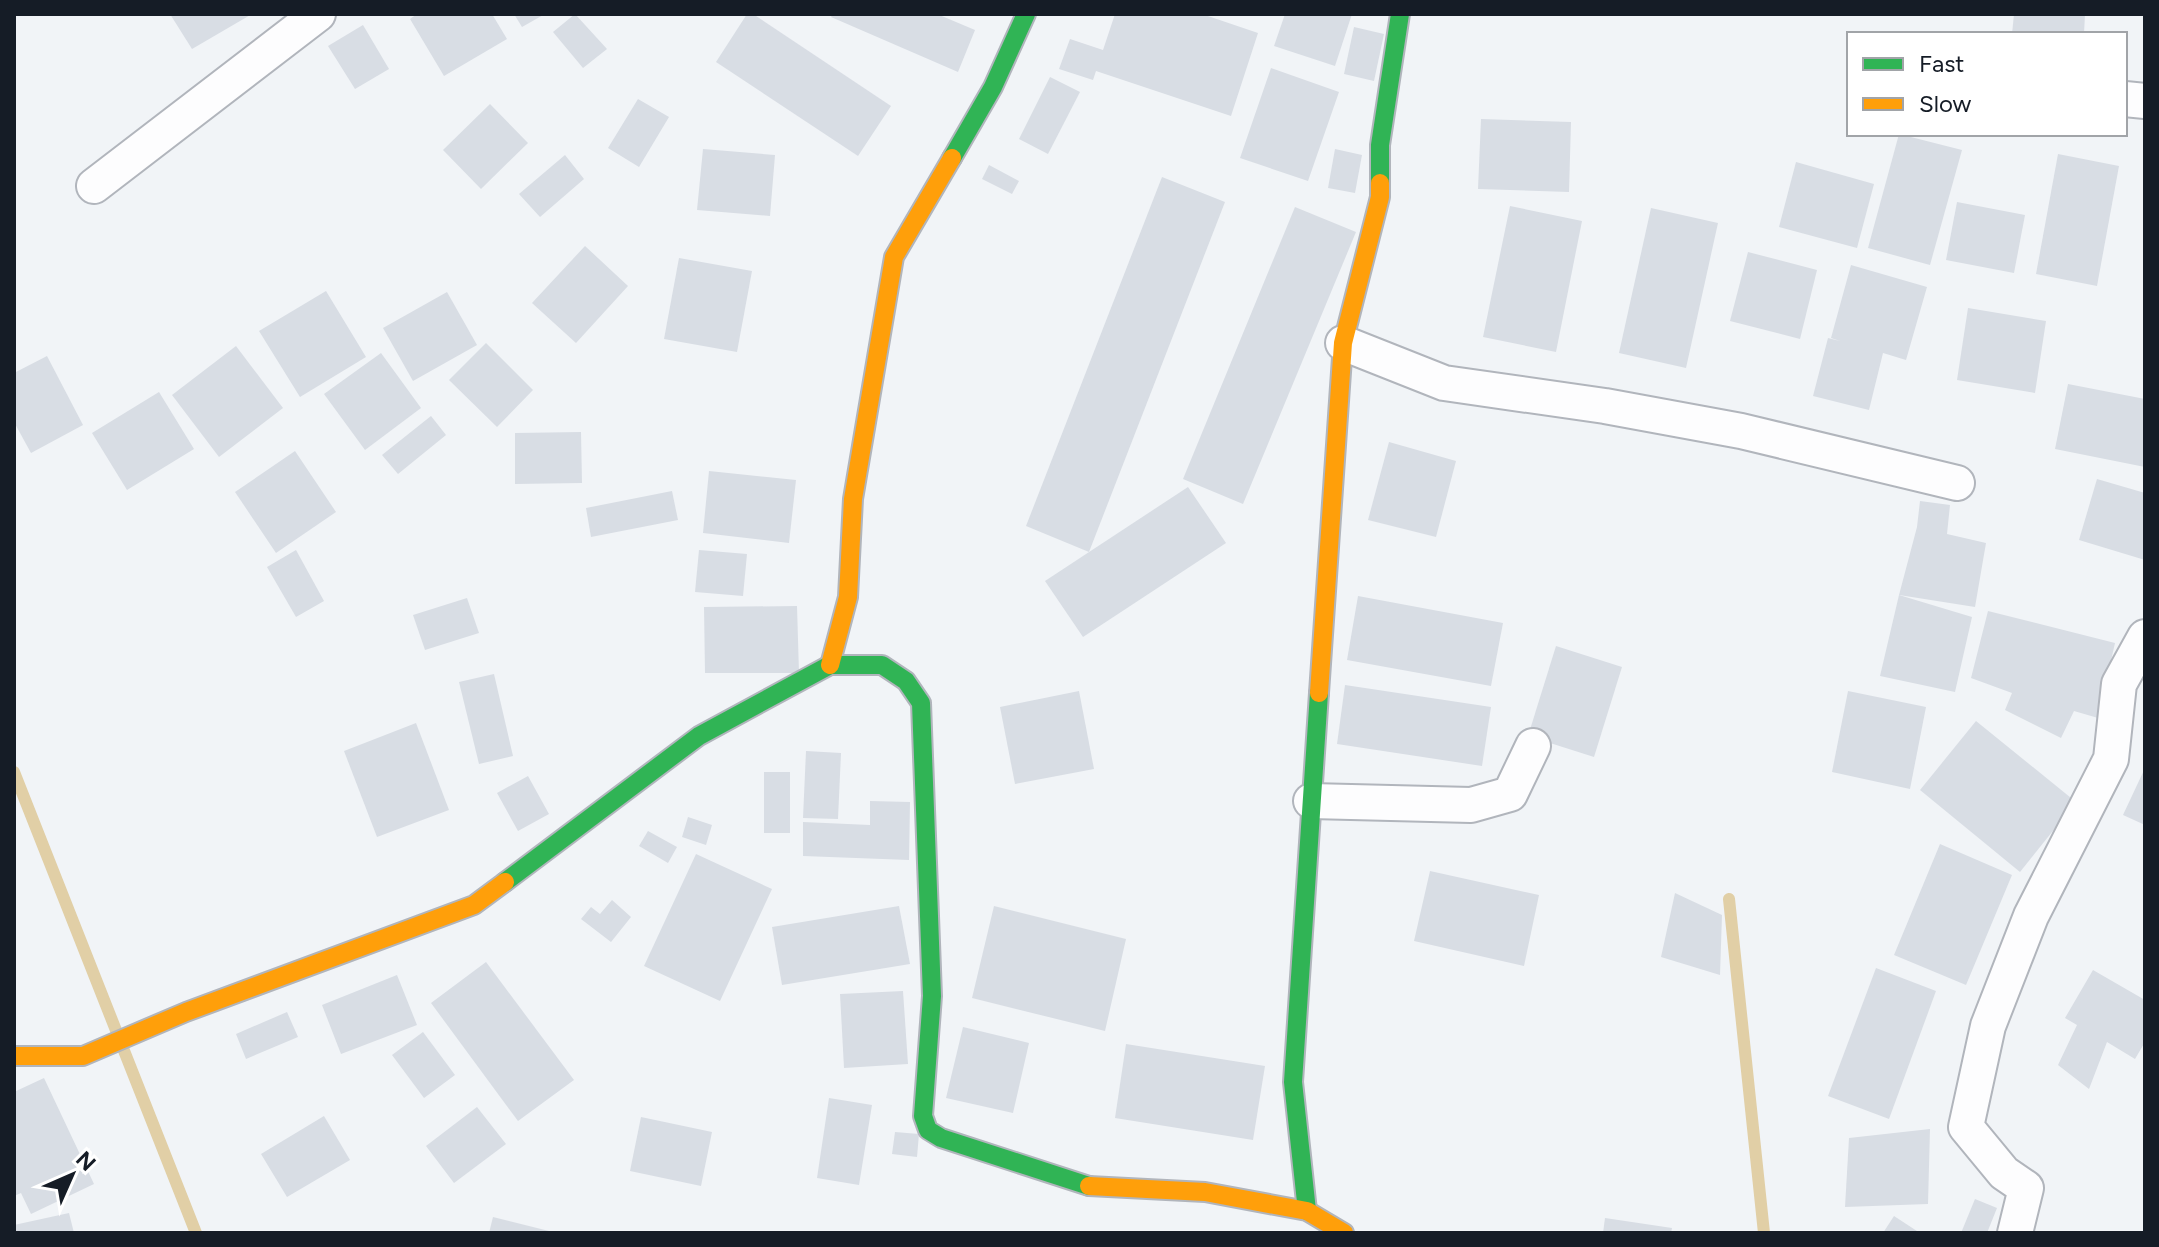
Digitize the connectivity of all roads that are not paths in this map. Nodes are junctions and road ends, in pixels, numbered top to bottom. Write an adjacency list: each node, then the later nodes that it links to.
1 (318, 14): 4 (street)
2 (1026, 14): 8 (street)
3 (1400, 14): 5 (street)
4 (94, 186)
5 (1343, 343): 6 (street); 10 (street)
6 (1957, 483)
7 (2145, 637): 14 (street)
8 (830, 665): 11 (street); 12 (street)
9 (1533, 746): 10 (street)
10 (1311, 801): 12 (street)
11 (14, 1056)
12 (1307, 1211): 13 (street)
13 (1344, 1233)
14 (2015, 1233)

